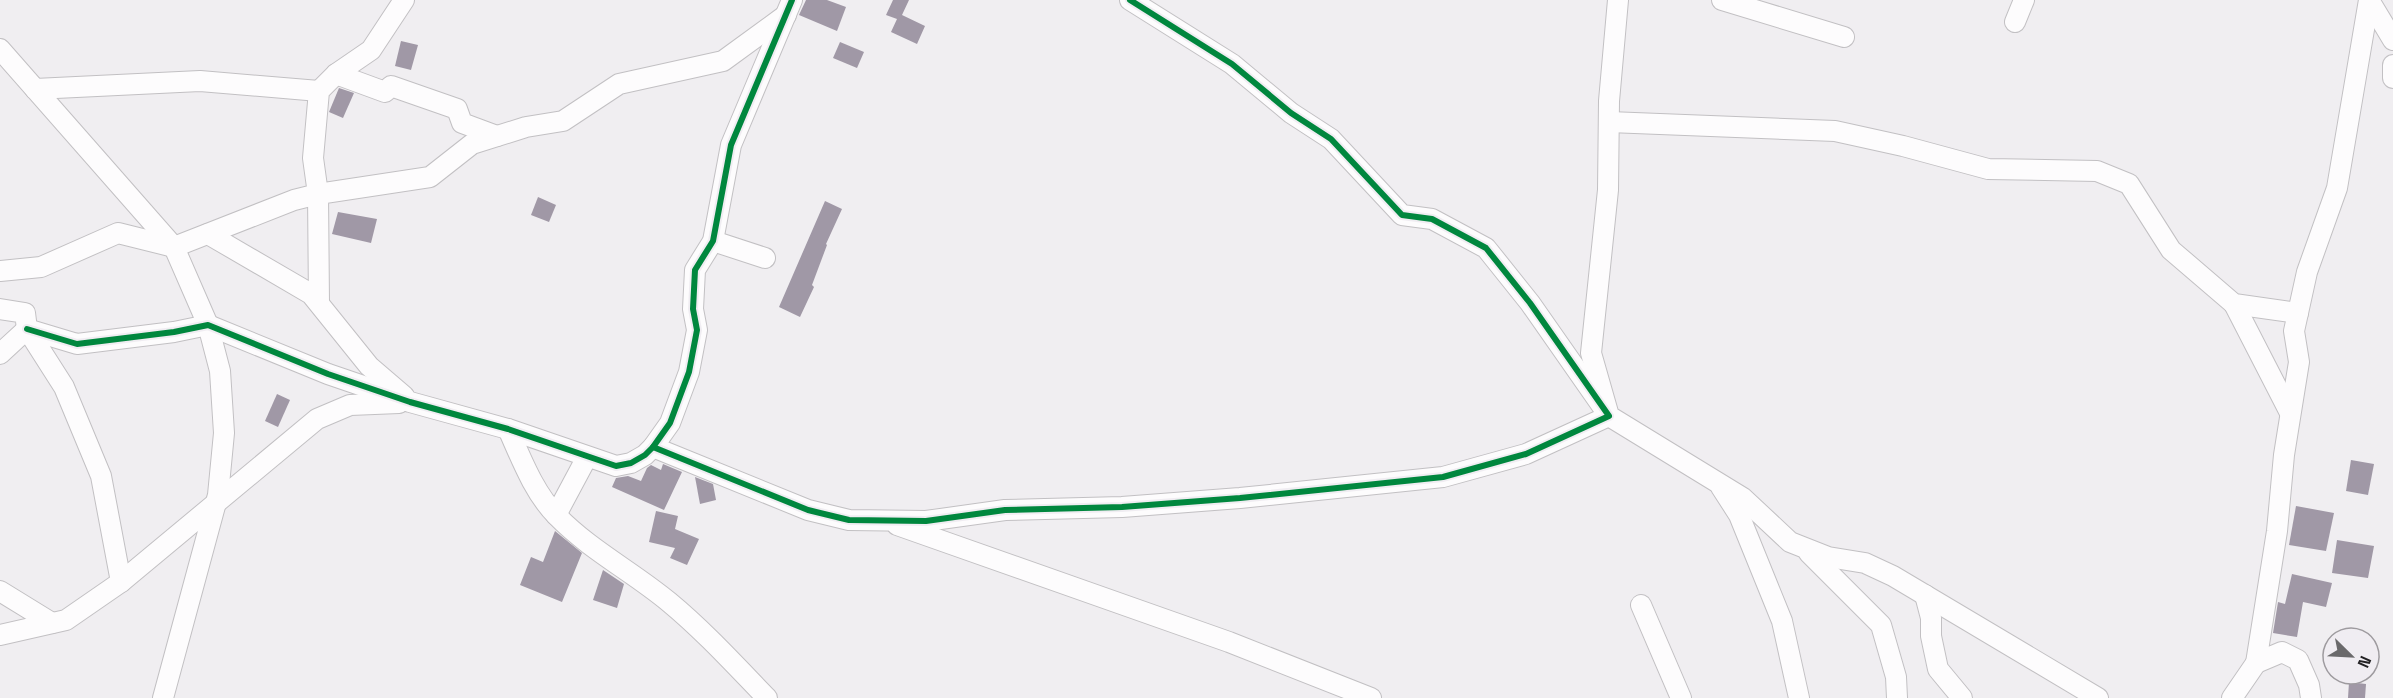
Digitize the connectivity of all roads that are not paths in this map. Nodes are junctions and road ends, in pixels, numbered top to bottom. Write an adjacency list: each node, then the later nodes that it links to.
1 (404, 0): 13 (street)
2 (1130, 0): 35 (street)
3 (1618, 0): 18 (street)
4 (1722, 0): 9 (street)
5 (2024, 0): 8 (street)
6 (2369, 0): 10 (street); 29 (street)
7 (789, 7): 19 (street); 22 (street)
8 (2015, 22)
9 (1844, 37)
10 (2393, 40)
11 (0, 49): 15 (street)
12 (2393, 65): 14 (street)
13 (336, 74): 17 (street); 19 (street)
14 (2393, 78)
15 (35, 89): 16 (street); 17 (street); 23 (street)
16 (73, 90)
17 (319, 91): 20 (street)
18 (1609, 122): 27 (street); 35 (street)
19 (497, 136): 20 (street)
20 (318, 194): 21 (street); 26 (street)
21 (208, 234): 23 (street); 26 (street)
22 (713, 241): 24 (street); 37 (street)
23 (174, 247): 25 (street); 30 (street)
24 (765, 258)
25 (0, 271)
26 (319, 303): 33 (street)
27 (2234, 304): 29 (street); 34 (street)
28 (0, 309): 31 (street)
29 (2298, 313): 34 (street)
30 (208, 325): 31 (street); 33 (street); 40 (street)
31 (27, 329): 32 (street); 44 (street)
32 (0, 354)
33 (410, 402): 36 (street); 40 (street)
34 (2290, 413): 50 (street)
35 (1609, 416): 39 (street); 42 (street)
36 (508, 429): 38 (street); 41 (street)
37 (653, 447): 38 (street); 42 (street)
38 (587, 457): 41 (street)
39 (1718, 482): 43 (street); 55 (street)
40 (216, 501): 44 (street); 51 (street)
41 (556, 515): 52 (street)
42 (888, 520): 53 (street)
43 (1803, 548): 46 (street); 56 (street)
44 (121, 582): 48 (street)
45 (0, 591): 48 (street)
46 (1925, 595): 57 (street); 58 (street)
47 (1641, 605): 54 (street)
48 (52, 623): 49 (street)
49 (0, 635)
50 (2256, 663): 59 (street); 60 (street)
51 (163, 698)
52 (767, 698)
53 (1371, 698)
54 (1681, 698)
55 (1799, 698)
56 (1897, 698)
57 (1962, 698)
58 (2098, 698)
59 (2232, 698)
60 (2311, 698)

